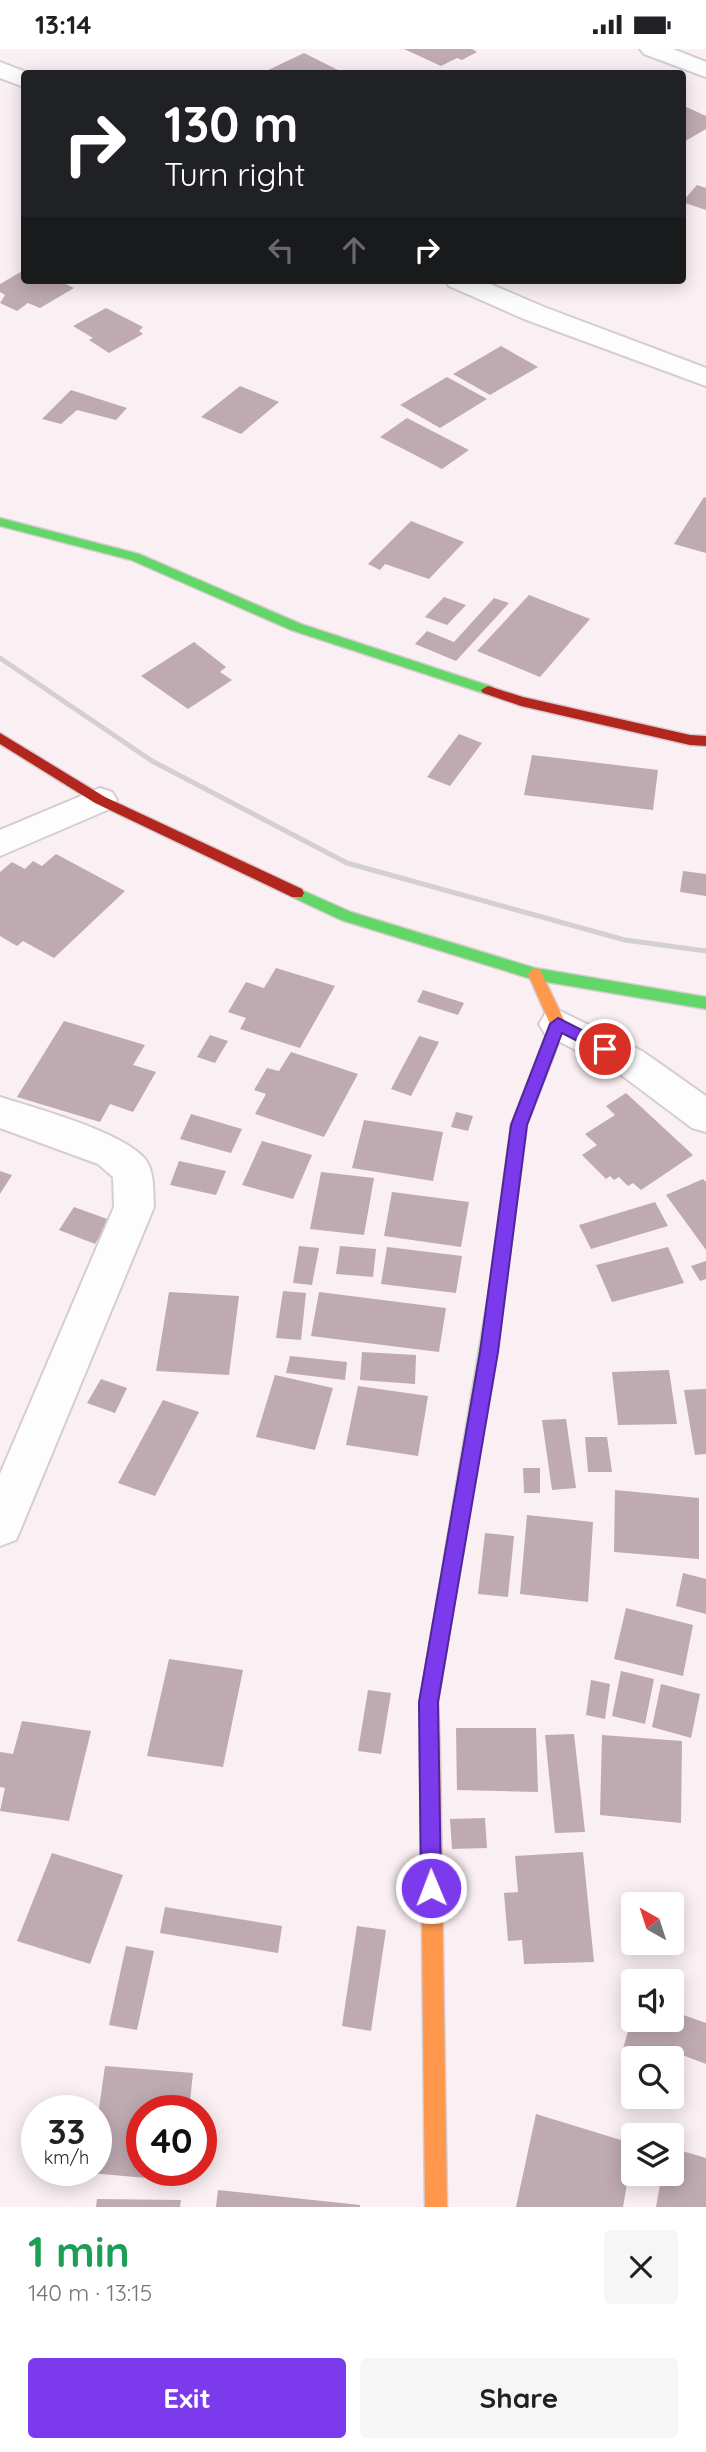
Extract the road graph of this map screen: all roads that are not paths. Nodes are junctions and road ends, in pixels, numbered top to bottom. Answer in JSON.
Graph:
{"nodes":[{"id":1,"x":652,"y":49,"type":"edge"},
{"id":2,"x":0,"y":69,"type":"edge"},
{"id":3,"x":706,"y":70,"type":"edge"},
{"id":4,"x":21,"y":79,"type":"edge"},
{"id":5,"x":467,"y":284,"type":"edge"},
{"id":6,"x":706,"y":378,"type":"edge"},
{"id":7,"x":0,"y":522,"type":"edge"},
{"id":8,"x":0,"y":738,"type":"edge"},
{"id":9,"x":706,"y":741,"type":"edge"},
{"id":10,"x":100,"y":800,"type":"junction"},
{"id":11,"x":0,"y":844,"type":"edge"},
{"id":12,"x":535,"y":974,"type":"junction"},
{"id":13,"x":706,"y":1003,"type":"edge"},
{"id":14,"x":558,"y":1024,"type":"junction"},
{"id":15,"x":0,"y":1112,"type":"edge"},
{"id":16,"x":706,"y":1117,"type":"edge"},
{"id":17,"x":0,"y":1526,"type":"edge"},
{"id":18,"x":436,"y":2207,"type":"edge"}],
"edges":[{"from":1,"to":3,"type":"street"},
{"from":2,"to":4,"type":"street"},
{"from":5,"to":6,"type":"street"},
{"from":7,"to":9,"type":"street"},
{"from":8,"to":10,"type":"street"},
{"from":10,"to":11,"type":"street"},
{"from":10,"to":12,"type":"street"},
{"from":12,"to":13,"type":"street"},
{"from":12,"to":14,"type":"street"},
{"from":14,"to":16,"type":"street"},
{"from":14,"to":18,"type":"street"},
{"from":15,"to":17,"type":"street"}]}
